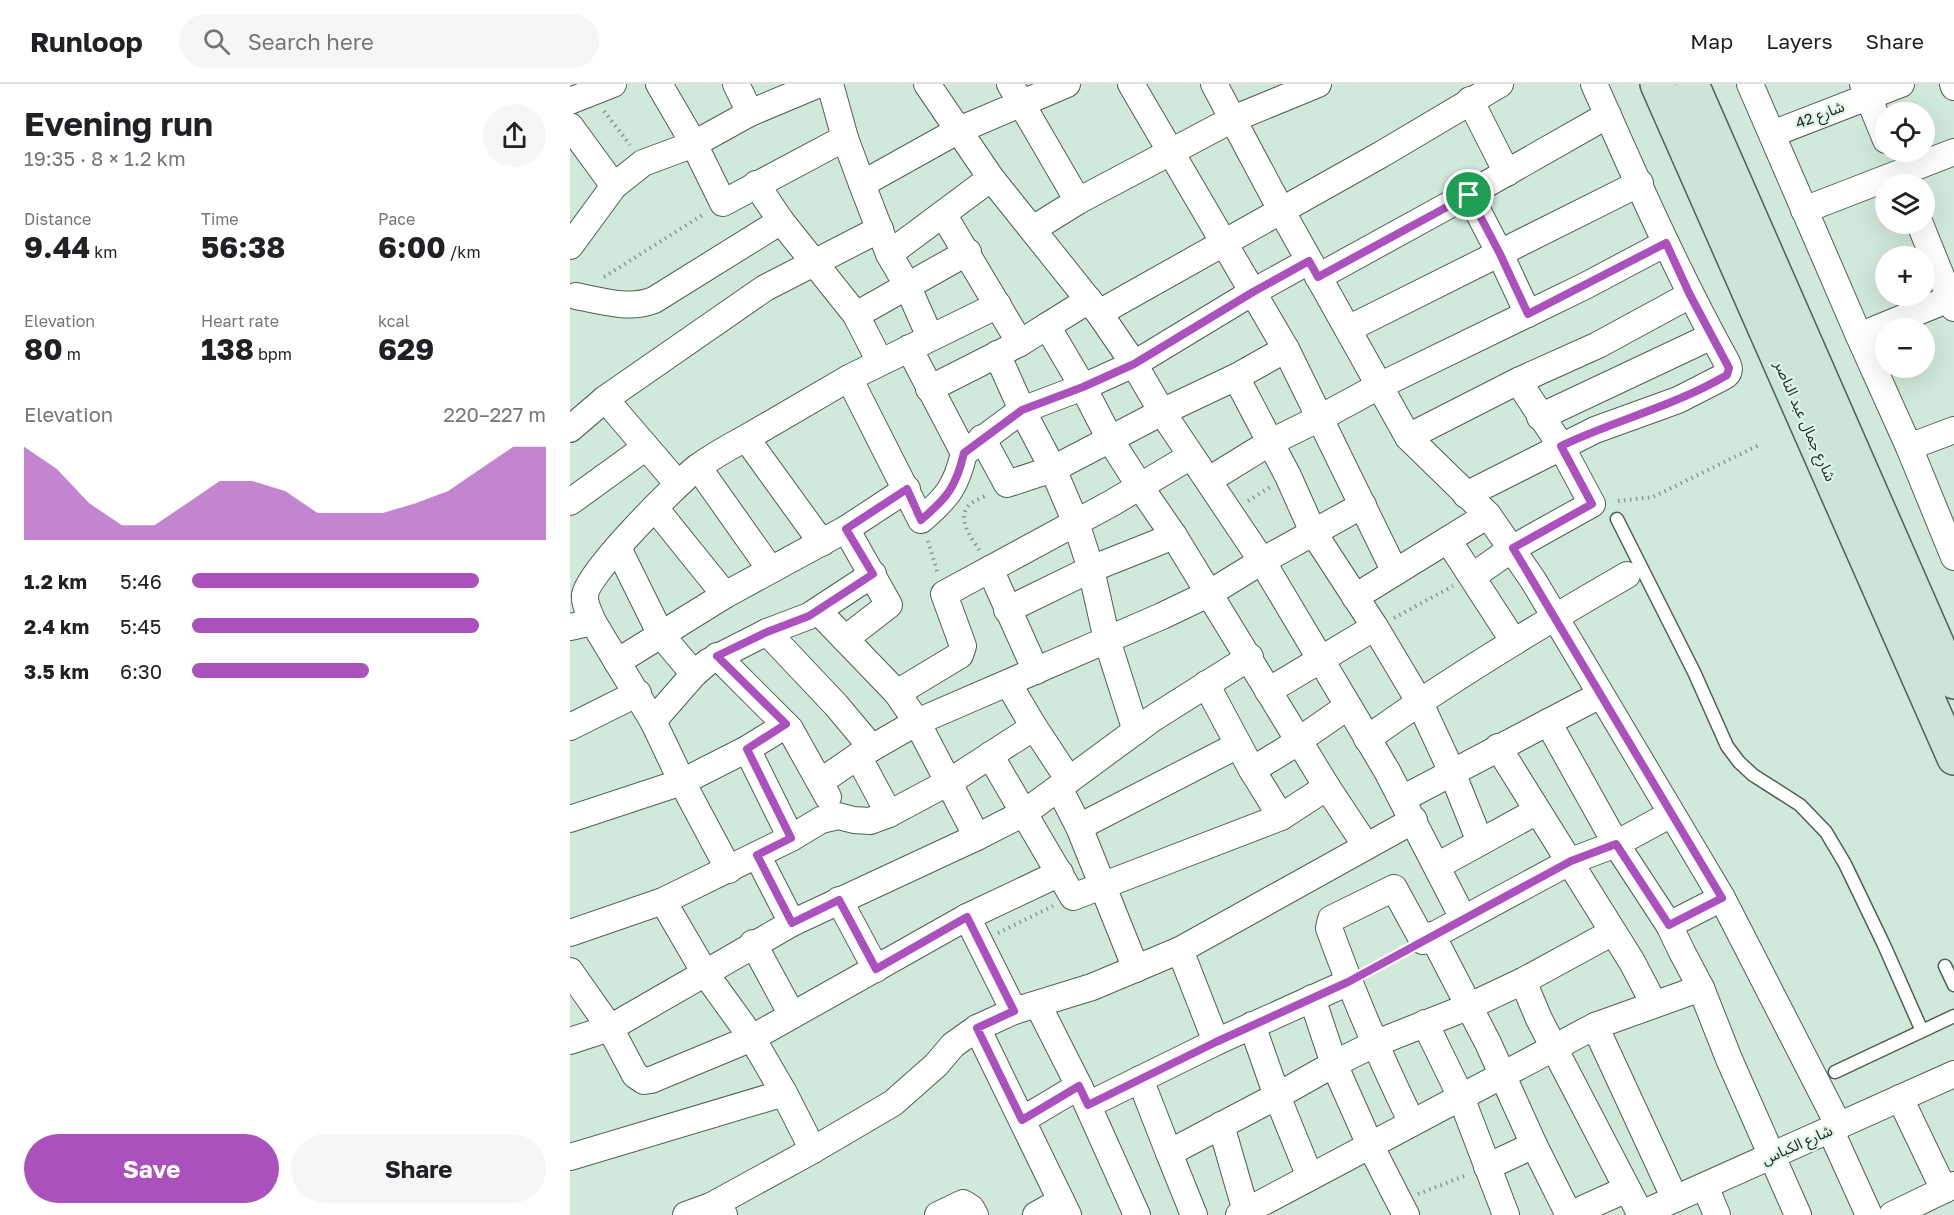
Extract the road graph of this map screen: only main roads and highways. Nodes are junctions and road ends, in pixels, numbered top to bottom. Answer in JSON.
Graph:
{"nodes":[{"id":1,"x":1657,"y":84,"type":"edge"},
{"id":2,"x":1692,"y":84,"type":"edge"},
{"id":3,"x":1954,"y":682,"type":"edge"},
{"id":4,"x":1954,"y":758,"type":"edge"}],
"edges":[{"from":1,"to":4,"type":"main road","name":"شارع جمال عبد الناصر"},
{"from":2,"to":3,"type":"main road","name":"شارع جمال عبد الناصر"}]}
